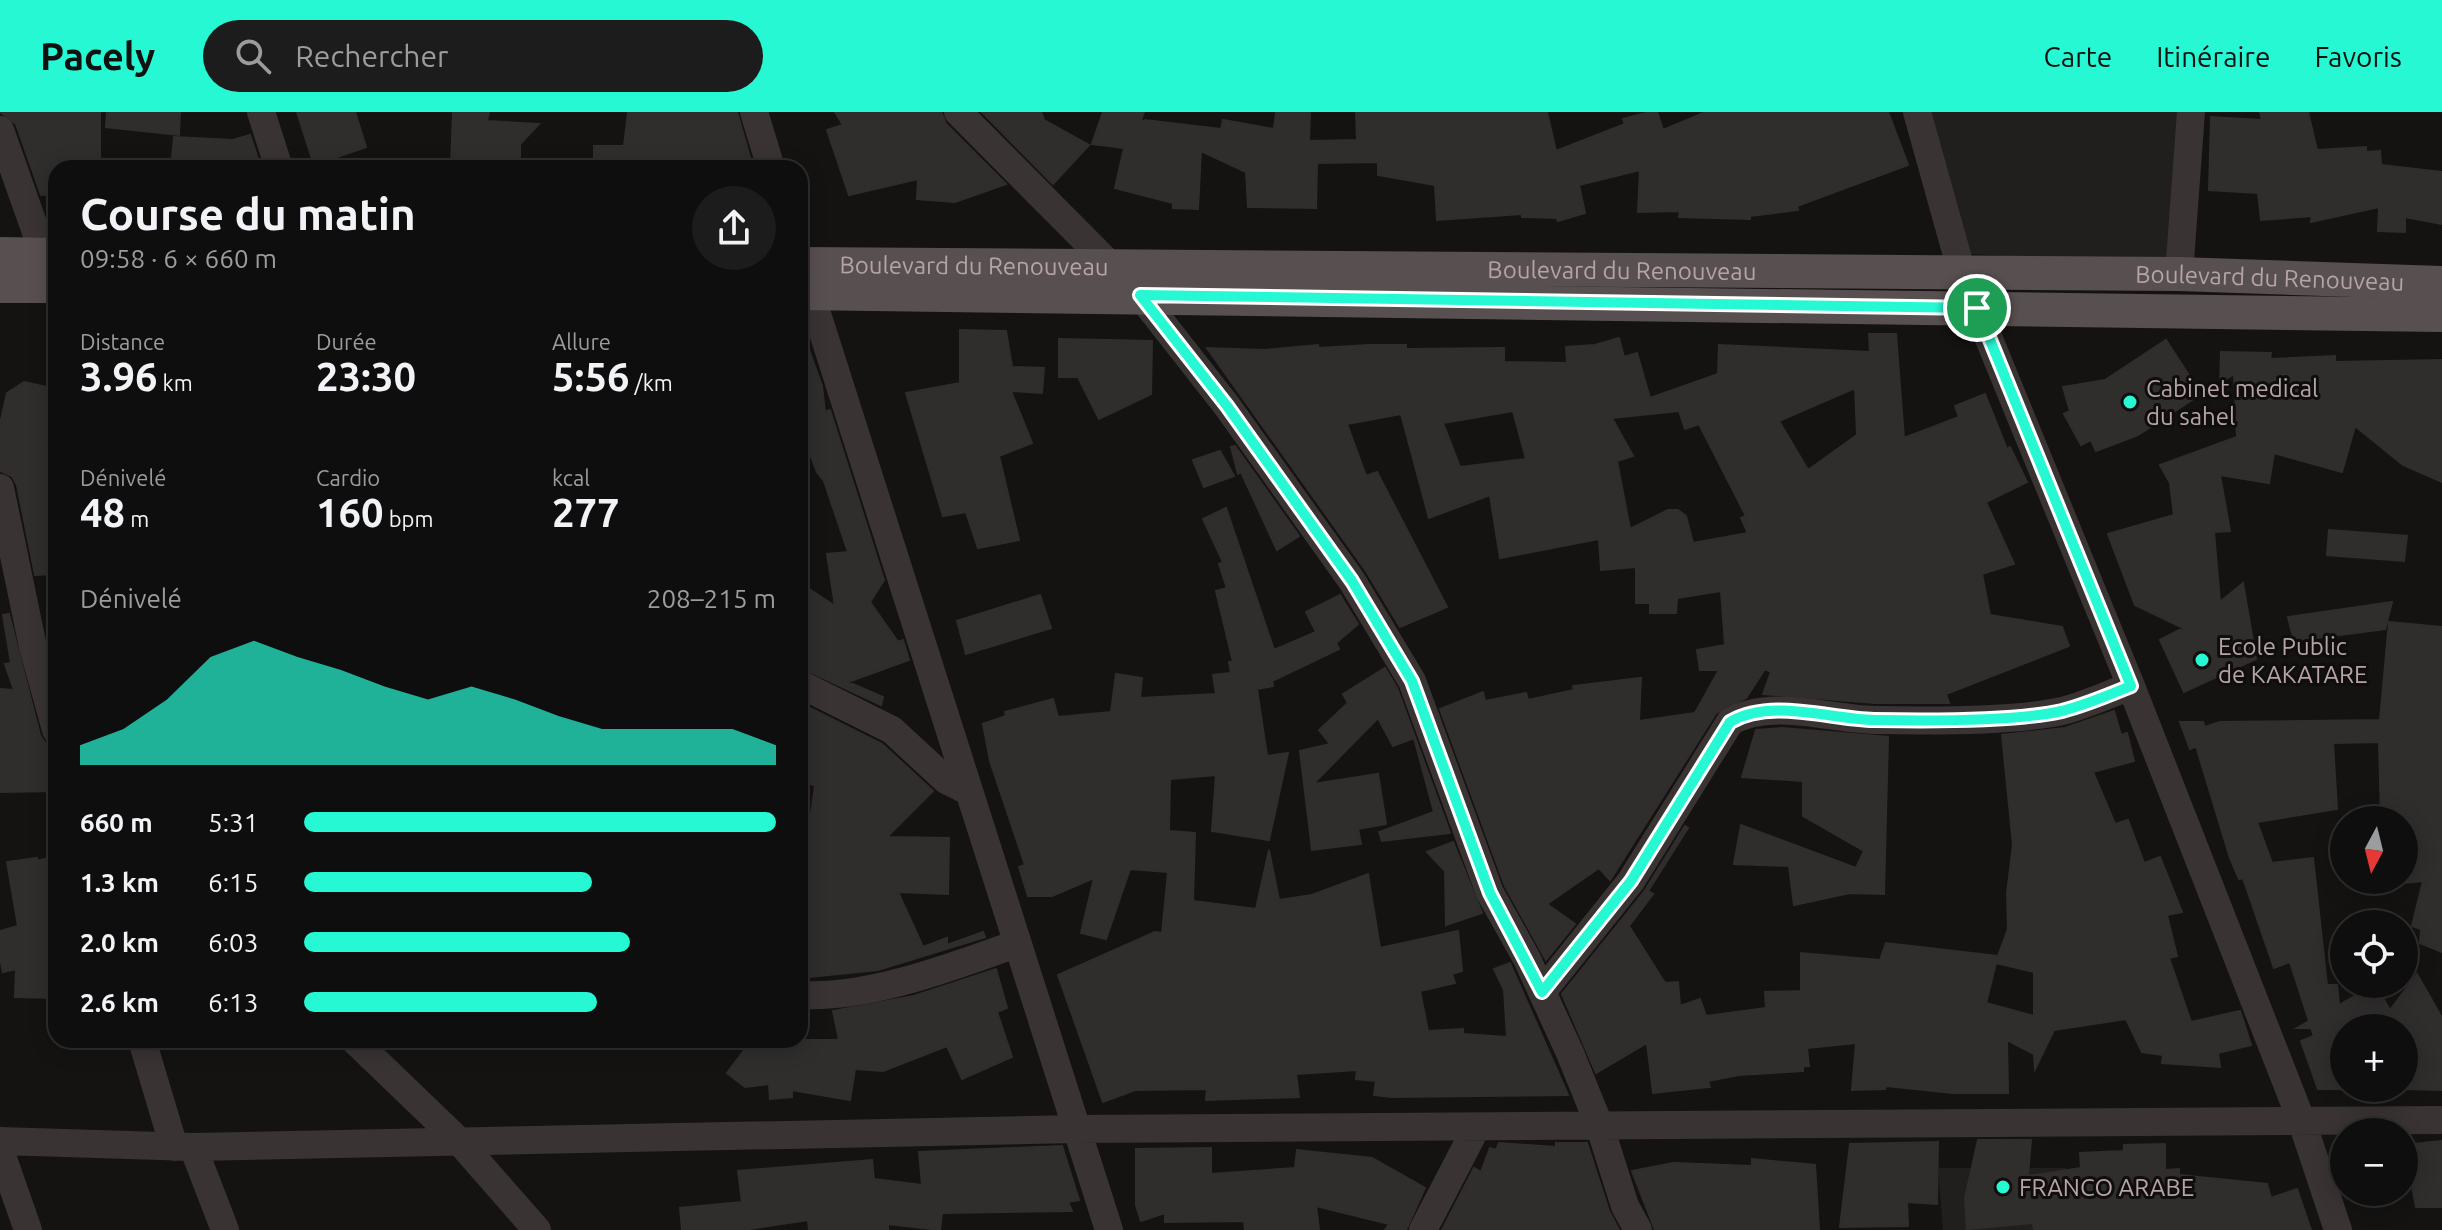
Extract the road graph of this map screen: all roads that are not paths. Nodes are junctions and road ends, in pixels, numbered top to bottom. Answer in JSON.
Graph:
{"nodes":[{"id":1,"x":261,"y":112,"type":"edge"},
{"id":2,"x":754,"y":112,"type":"edge"},
{"id":3,"x":958,"y":112,"type":"edge"},
{"id":4,"x":1917,"y":112,"type":"edge"},
{"id":5,"x":2191,"y":112,"type":"edge"},
{"id":6,"x":0,"y":130,"type":"edge"},
{"id":7,"x":276,"y":160,"type":"edge"},
{"id":8,"x":769,"y":160,"type":"edge"},
{"id":9,"x":48,"y":250,"type":"edge"},
{"id":10,"x":0,"y":254,"type":"edge"},
{"id":11,"x":48,"y":255,"type":"edge"},
{"id":12,"x":1113,"y":268,"type":"junction"},
{"id":13,"x":1962,"y":273,"type":"junction"},
{"id":14,"x":2179,"y":274,"type":"junction"},
{"id":15,"x":808,"y":278,"type":"edge"},
{"id":16,"x":808,"y":278,"type":"edge"},
{"id":17,"x":2442,"y":283,"type":"edge"},
{"id":18,"x":0,"y":286,"type":"edge"},
{"id":19,"x":48,"y":286,"type":"edge"},
{"id":20,"x":808,"y":294,"type":"edge"},
{"id":21,"x":1140,"y":295,"type":"junction"},
{"id":22,"x":1977,"y":308,"type":"junction"},
{"id":23,"x":2442,"y":315,"type":"edge"},
{"id":24,"x":0,"y":488,"type":"edge"},
{"id":25,"x":2131,"y":686,"type":"junction"},
{"id":26,"x":808,"y":688,"type":"edge"},
{"id":27,"x":48,"y":701,"type":"edge"},
{"id":28,"x":968,"y":791,"type":"junction"},
{"id":29,"x":1016,"y":944,"type":"junction"},
{"id":30,"x":1542,"y":992,"type":"junction"},
{"id":31,"x":808,"y":994,"type":"edge"},
{"id":32,"x":145,"y":1048,"type":"edge"},
{"id":33,"x":362,"y":1048,"type":"edge"},
{"id":34,"x":2442,"y":1120,"type":"edge"},
{"id":35,"x":2302,"y":1122,"type":"junction"},
{"id":36,"x":1600,"y":1127,"type":"junction"},
{"id":37,"x":1476,"y":1128,"type":"junction"},
{"id":38,"x":1075,"y":1129,"type":"junction"},
{"id":39,"x":0,"y":1141,"type":"edge"},
{"id":40,"x":459,"y":1141,"type":"junction"},
{"id":41,"x":184,"y":1147,"type":"junction"},
{"id":42,"x":0,"y":1150,"type":"edge"},
{"id":43,"x":28,"y":1230,"type":"edge"},
{"id":44,"x":225,"y":1230,"type":"edge"},
{"id":45,"x":537,"y":1230,"type":"edge"},
{"id":46,"x":1109,"y":1230,"type":"edge"},
{"id":47,"x":1423,"y":1230,"type":"edge"},
{"id":48,"x":1638,"y":1230,"type":"edge"},
{"id":49,"x":2338,"y":1230,"type":"edge"}],
"edges":[{"from":1,"to":7,"type":"street"},
{"from":2,"to":8,"type":"street"},
{"from":3,"to":12,"type":"street"},
{"from":4,"to":13,"type":"street"},
{"from":5,"to":14,"type":"street"},
{"from":6,"to":9,"type":"street"},
{"from":10,"to":11,"type":"main road"},
{"from":12,"to":13,"type":"main road","name":"Boulevard du Renouveau"},
{"from":12,"to":15,"type":"main road","name":"Boulevard du Renouveau"},
{"from":13,"to":14,"type":"main road","name":"Boulevard du Renouveau"},
{"from":13,"to":22,"type":"street"},
{"from":14,"to":17,"type":"main road","name":"Boulevard du Renouveau"},
{"from":16,"to":21,"type":"main road","name":"Boulevard du Renouveau"},
{"from":18,"to":19,"type":"main road"},
{"from":20,"to":28,"type":"street"},
{"from":21,"to":22,"type":"main road","name":"Boulevard du Renouveau"},
{"from":21,"to":30,"type":"street"},
{"from":22,"to":23,"type":"main road","name":"Boulevard du Renouveau"},
{"from":22,"to":25,"type":"street"},
{"from":24,"to":27,"type":"street"},
{"from":25,"to":30,"type":"street"},
{"from":25,"to":35,"type":"street"},
{"from":26,"to":28,"type":"street"},
{"from":28,"to":29,"type":"street"},
{"from":29,"to":31,"type":"street"},
{"from":29,"to":38,"type":"street"},
{"from":30,"to":36,"type":"street"},
{"from":32,"to":41,"type":"street"},
{"from":33,"to":40,"type":"street"},
{"from":34,"to":35,"type":"street"},
{"from":35,"to":36,"type":"street"},
{"from":35,"to":49,"type":"street"},
{"from":36,"to":37,"type":"street"},
{"from":36,"to":48,"type":"street"},
{"from":37,"to":38,"type":"street"},
{"from":37,"to":47,"type":"street"},
{"from":38,"to":40,"type":"street"},
{"from":38,"to":46,"type":"street"},
{"from":39,"to":41,"type":"street"},
{"from":40,"to":41,"type":"street"},
{"from":40,"to":45,"type":"street"},
{"from":41,"to":44,"type":"street"},
{"from":42,"to":43,"type":"street"}]}
